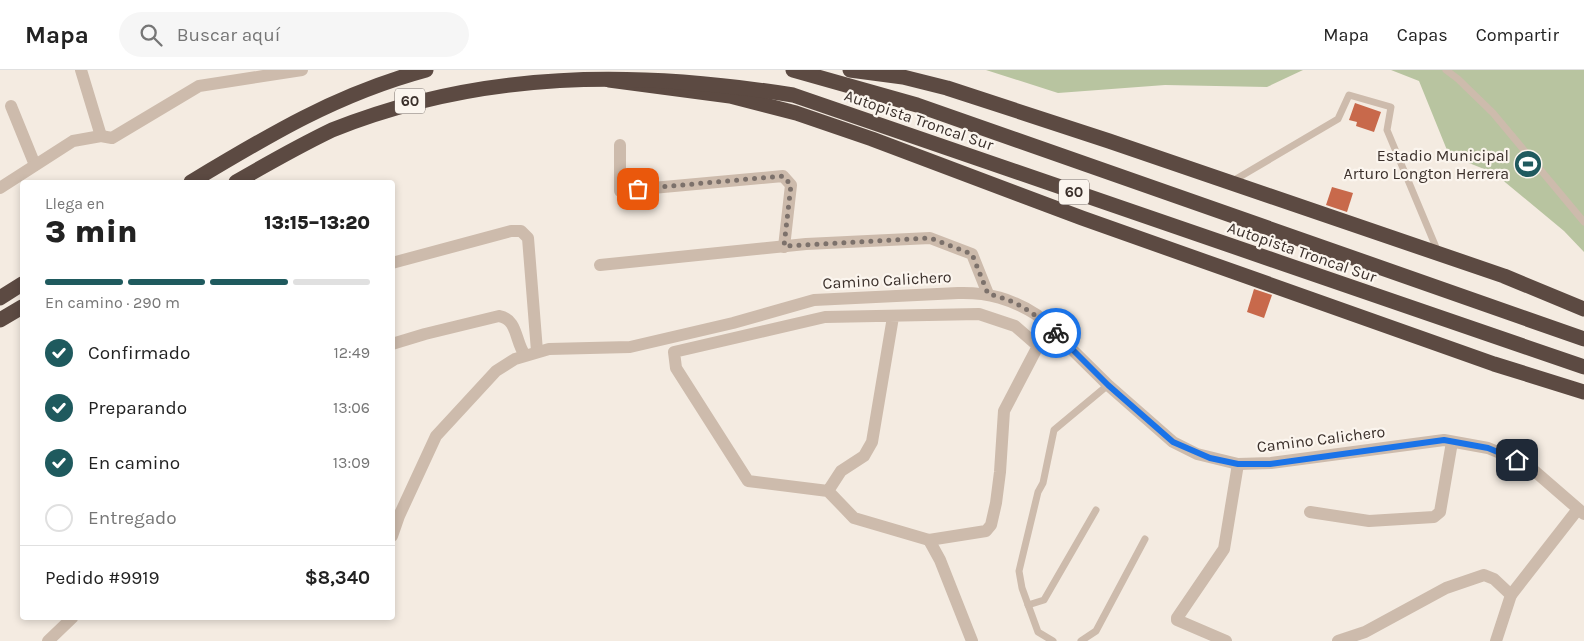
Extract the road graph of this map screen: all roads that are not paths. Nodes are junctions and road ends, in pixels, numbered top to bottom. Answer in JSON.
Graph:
{"nodes":[{"id":1,"x":81,"y":70,"type":"edge"},
{"id":2,"x":302,"y":70,"type":"edge"},
{"id":3,"x":426,"y":70,"type":"edge"},
{"id":4,"x":793,"y":70,"type":"edge"},
{"id":5,"x":850,"y":70,"type":"edge"},
{"id":6,"x":1446,"y":70,"type":"edge"},
{"id":7,"x":554,"y":72,"type":"junction"},
{"id":8,"x":11,"y":106,"type":"dead end"},
{"id":9,"x":101,"y":136,"type":"junction"},
{"id":10,"x":620,"y":145,"type":"dead end"},
{"id":11,"x":35,"y":165,"type":"junction"},
{"id":12,"x":194,"y":180,"type":"edge"},
{"id":13,"x":240,"y":180,"type":"edge"},
{"id":14,"x":1231,"y":182,"type":"junction"},
{"id":15,"x":0,"y":188,"type":"edge"},
{"id":16,"x":1584,"y":222,"type":"edge"},
{"id":17,"x":784,"y":246,"type":"junction"},
{"id":18,"x":1439,"y":254,"type":"junction"},
{"id":19,"x":395,"y":262,"type":"edge"},
{"id":20,"x":600,"y":265,"type":"dead end"},
{"id":21,"x":20,"y":285,"type":"edge"},
{"id":22,"x":988,"y":294,"type":"junction"},
{"id":23,"x":0,"y":298,"type":"edge"},
{"id":24,"x":20,"y":308,"type":"edge"},
{"id":25,"x":1584,"y":309,"type":"edge"},
{"id":26,"x":894,"y":317,"type":"junction"},
{"id":27,"x":0,"y":320,"type":"edge"},
{"id":28,"x":1053,"y":330,"type":"junction"},
{"id":29,"x":1584,"y":339,"type":"edge"},
{"id":30,"x":395,"y":343,"type":"edge"},
{"id":31,"x":1038,"y":346,"type":"junction"},
{"id":32,"x":531,"y":353,"type":"junction"},
{"id":33,"x":1584,"y":367,"type":"edge"},
{"id":34,"x":1108,"y":385,"type":"junction"},
{"id":35,"x":1584,"y":392,"type":"edge"},
{"id":36,"x":1452,"y":442,"type":"junction"},
{"id":37,"x":1238,"y":464,"type":"junction"},
{"id":38,"x":828,"y":491,"type":"junction"},
{"id":39,"x":1096,"y":510,"type":"dead end"},
{"id":40,"x":1581,"y":511,"type":"edge"},
{"id":41,"x":396,"y":512,"type":"edge"},
{"id":42,"x":1310,"y":512,"type":"dead end"},
{"id":43,"x":1145,"y":539,"type":"dead end"},
{"id":44,"x":929,"y":540,"type":"junction"},
{"id":45,"x":1511,"y":594,"type":"junction"},
{"id":46,"x":1028,"y":605,"type":"junction"},
{"id":47,"x":70,"y":620,"type":"edge"},
{"id":48,"x":48,"y":641,"type":"edge"},
{"id":49,"x":972,"y":641,"type":"edge"},
{"id":50,"x":1053,"y":641,"type":"edge"},
{"id":51,"x":1081,"y":641,"type":"edge"},
{"id":52,"x":1226,"y":641,"type":"edge"},
{"id":53,"x":1338,"y":641,"type":"edge"},
{"id":54,"x":1496,"y":641,"type":"edge"}],
"edges":[{"from":1,"to":9,"type":"street"},
{"from":2,"to":9,"type":"street"},
{"from":3,"to":12,"type":"highway","number":"60"},
{"from":4,"to":29,"type":"highway","name":"Autopista Troncal Sur","number":"60"},
{"from":5,"to":14,"type":"highway"},
{"from":6,"to":16,"type":"lane"},
{"from":7,"to":13,"type":"highway","name":"Autopista Troncal Sur","number":"60"},
{"from":7,"to":33,"type":"highway","name":"Autopista Troncal Sur","number":"60"},
{"from":7,"to":35,"type":"highway"},
{"from":8,"to":11,"type":"street"},
{"from":9,"to":11,"type":"street"},
{"from":10,"to":17,"type":"street"},
{"from":11,"to":15,"type":"street"},
{"from":14,"to":18,"type":"highway"},
{"from":14,"to":18,"type":"lane"},
{"from":17,"to":20,"type":"street"},
{"from":17,"to":22,"type":"street"},
{"from":18,"to":25,"type":"highway"},
{"from":19,"to":32,"type":"street"},
{"from":21,"to":23,"type":"highway"},
{"from":22,"to":28,"type":"street","name":"Camino Calichero"},
{"from":22,"to":32,"type":"street","name":"Camino Calichero"},
{"from":24,"to":27,"type":"highway"},
{"from":26,"to":31,"type":"street"},
{"from":26,"to":38,"type":"street"},
{"from":26,"to":38,"type":"street"},
{"from":28,"to":31,"type":"street"},
{"from":28,"to":34,"type":"street","name":"Camino Calichero"},
{"from":30,"to":32,"type":"street"},
{"from":31,"to":44,"type":"street"},
{"from":32,"to":41,"type":"street","name":"Camino Calichero"},
{"from":34,"to":37,"type":"street","name":"Camino Calichero"},
{"from":34,"to":46,"type":"lane"},
{"from":36,"to":37,"type":"street","name":"Camino Calichero"},
{"from":36,"to":40,"type":"street","name":"Camino Calichero"},
{"from":36,"to":42,"type":"street"},
{"from":37,"to":52,"type":"street"},
{"from":38,"to":44,"type":"street"},
{"from":39,"to":46,"type":"lane"},
{"from":40,"to":45,"type":"street"},
{"from":43,"to":51,"type":"lane"},
{"from":44,"to":49,"type":"street"},
{"from":45,"to":53,"type":"street"},
{"from":45,"to":54,"type":"street"},
{"from":46,"to":50,"type":"lane"},
{"from":47,"to":48,"type":"street"}]}
